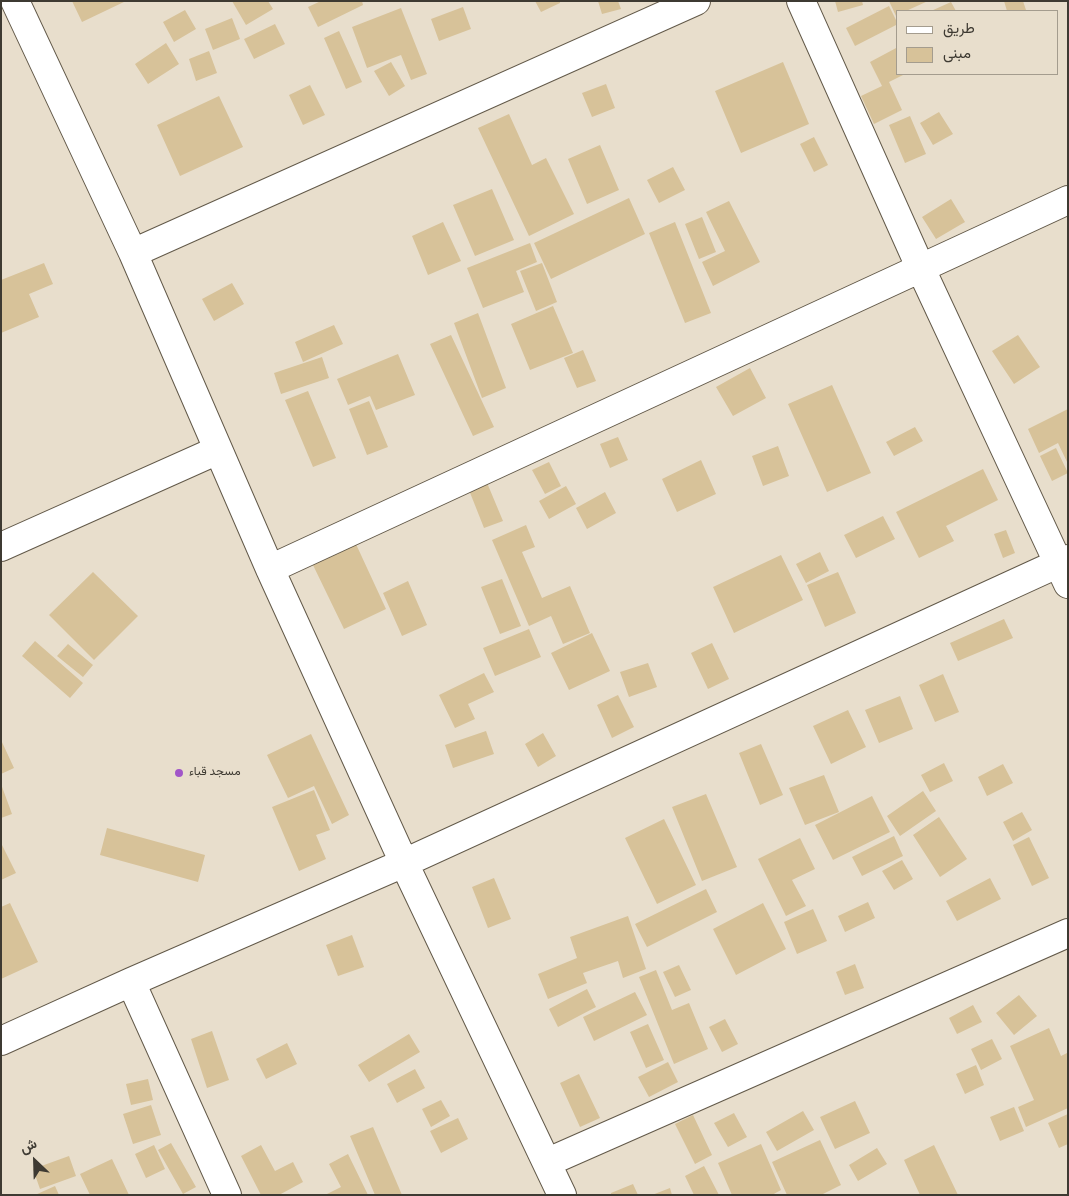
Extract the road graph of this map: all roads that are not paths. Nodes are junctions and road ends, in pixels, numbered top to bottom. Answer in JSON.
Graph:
{"nodes":[{"id":1,"x":15,"y":1,"type":"edge"},
{"id":2,"x":696,"y":1,"type":"edge"},
{"id":3,"x":801,"y":1,"type":"edge"},
{"id":4,"x":1068,"y":200,"type":"edge"},
{"id":5,"x":133,"y":253,"type":"junction"},
{"id":6,"x":921,"y":269,"type":"junction"},
{"id":7,"x":218,"y":450,"type":"junction"},
{"id":8,"x":1,"y":547,"type":"edge"},
{"id":9,"x":270,"y":569,"type":"junction"},
{"id":10,"x":1065,"y":569,"type":"edge"},
{"id":11,"x":404,"y":863,"type":"junction"},
{"id":12,"x":1068,"y":933,"type":"edge"},
{"id":13,"x":131,"y":982,"type":"junction"},
{"id":14,"x":1,"y":1041,"type":"edge"},
{"id":15,"x":548,"y":1162,"type":"junction"},
{"id":16,"x":227,"y":1195,"type":"edge"},
{"id":17,"x":562,"y":1195,"type":"edge"}],
"edges":[{"from":1,"to":5,"type":"street"},
{"from":2,"to":5,"type":"street"},
{"from":3,"to":6,"type":"street"},
{"from":4,"to":6,"type":"street"},
{"from":5,"to":7,"type":"street"},
{"from":6,"to":9,"type":"street"},
{"from":6,"to":10,"type":"street"},
{"from":7,"to":8,"type":"street"},
{"from":7,"to":9,"type":"street"},
{"from":9,"to":11,"type":"street"},
{"from":10,"to":11,"type":"street"},
{"from":11,"to":13,"type":"street"},
{"from":11,"to":15,"type":"street"},
{"from":12,"to":15,"type":"street"},
{"from":13,"to":14,"type":"street"},
{"from":13,"to":16,"type":"street"},
{"from":15,"to":17,"type":"street"}]}
